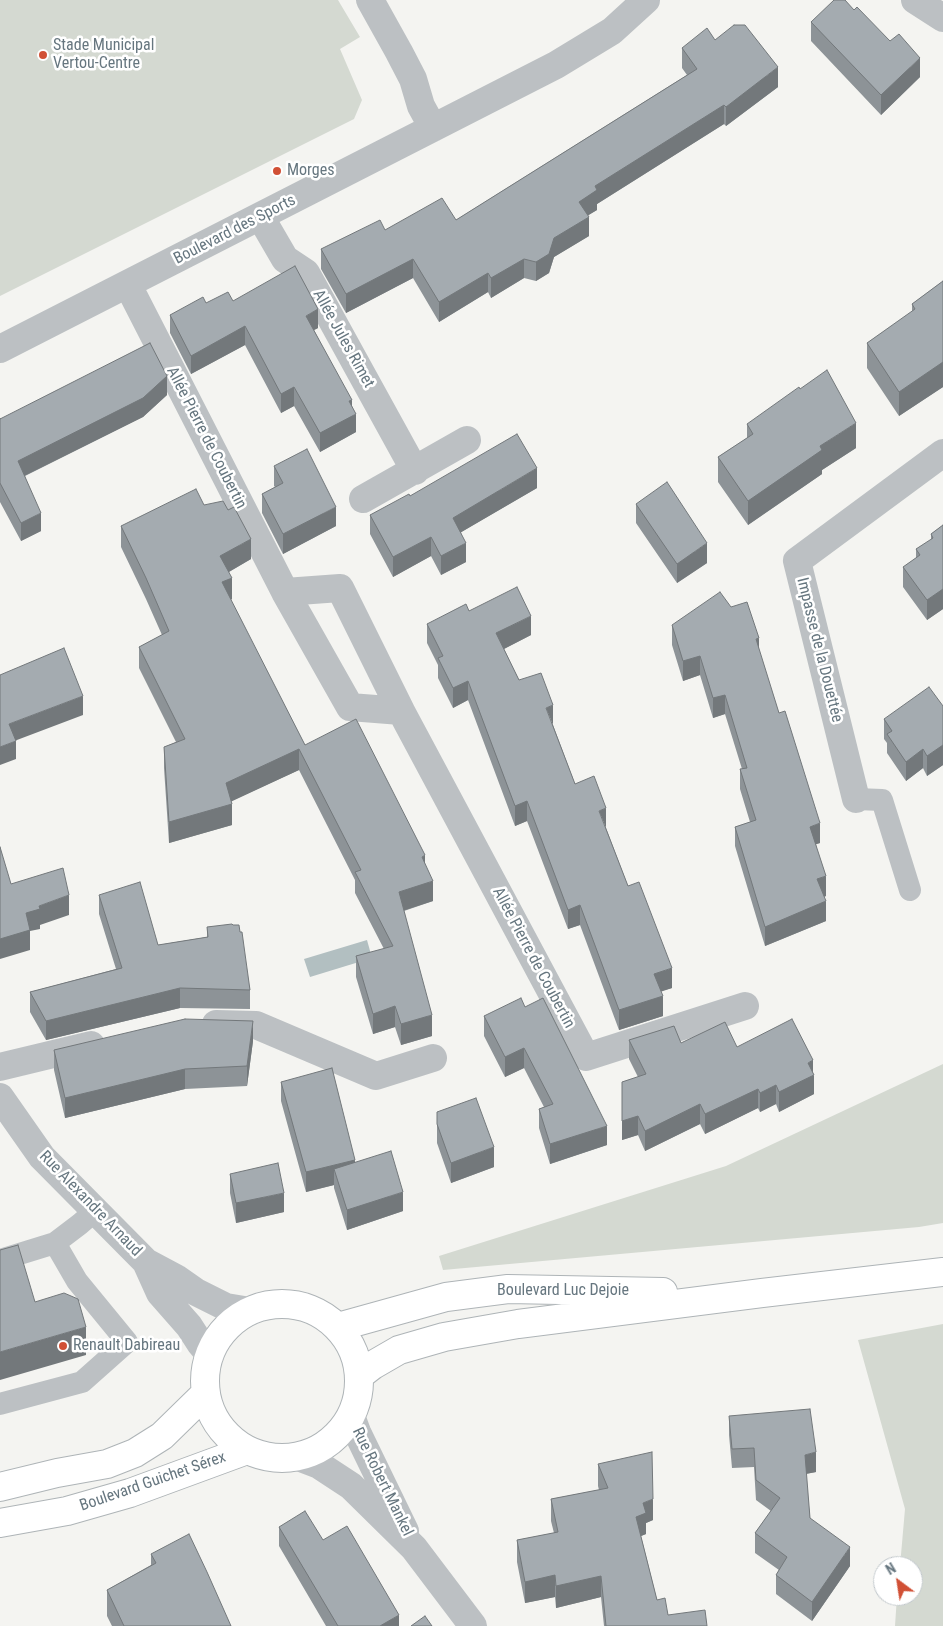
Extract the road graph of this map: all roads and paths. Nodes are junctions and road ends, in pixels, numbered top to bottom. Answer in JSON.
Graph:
{"nodes":[{"id":1,"x":370,"y":0,"type":"edge"},
{"id":2,"x":646,"y":0,"type":"edge"},
{"id":3,"x":915,"y":0,"type":"edge"},
{"id":4,"x":943,"y":18,"type":"edge"},
{"id":5,"x":434,"y":128,"type":"junction"},
{"id":6,"x":260,"y":216,"type":"junction"},
{"id":7,"x":128,"y":285,"type":"junction"},
{"id":8,"x":0,"y":349,"type":"edge"},
{"id":9,"x":468,"y":440,"type":"dead end"},
{"id":10,"x":943,"y":453,"type":"edge"},
{"id":11,"x":416,"y":471,"type":"junction"},
{"id":12,"x":363,"y":499,"type":"dead end"},
{"id":13,"x":285,"y":592,"type":"junction"},
{"id":14,"x":401,"y":711,"type":"junction"},
{"id":15,"x":856,"y":799,"type":"joint"},
{"id":16,"x":910,"y":890,"type":"dead end"},
{"id":17,"x":745,"y":1006,"type":"dead end"},
{"id":18,"x":192,"y":1023,"type":"edge"},
{"id":19,"x":116,"y":1039,"type":"edge"},
{"id":20,"x":433,"y":1058,"type":"dead end"},
{"id":21,"x":0,"y":1067,"type":"edge"},
{"id":22,"x":0,"y":1096,"type":"edge"},
{"id":23,"x":95,"y":1210,"type":"junction"},
{"id":24,"x":55,"y":1243,"type":"junction"},
{"id":25,"x":0,"y":1260,"type":"edge"},
{"id":26,"x":146,"y":1262,"type":"junction"},
{"id":27,"x":943,"y":1272,"type":"edge"},
{"id":28,"x":762,"y":1293,"type":"junction"},
{"id":29,"x":250,"y":1311,"type":"junction"},
{"id":30,"x":338,"y":1327,"type":"junction"},
{"id":31,"x":210,"y":1355,"type":"junction"},
{"id":32,"x":360,"y":1375,"type":"junction"},
{"id":33,"x":206,"y":1393,"type":"junction"},
{"id":34,"x":0,"y":1404,"type":"edge"},
{"id":35,"x":351,"y":1416,"type":"junction"},
{"id":36,"x":247,"y":1450,"type":"junction"},
{"id":37,"x":298,"y":1457,"type":"junction"},
{"id":38,"x":0,"y":1487,"type":"edge"},
{"id":39,"x":0,"y":1523,"type":"edge"},
{"id":40,"x":414,"y":1548,"type":"junction"},
{"id":41,"x":473,"y":1626,"type":"edge"}],
"edges":[{"from":1,"to":5,"type":"street"},
{"from":2,"to":5,"type":"street","name":"Boulevard des Sports"},
{"from":3,"to":4,"type":"street"},
{"from":5,"to":6,"type":"street","name":"Boulevard des Sports"},
{"from":6,"to":7,"type":"street","name":"Boulevard des Sports"},
{"from":6,"to":11,"type":"street","name":"Allée Jules Rimet"},
{"from":7,"to":8,"type":"street","name":"Boulevard des Sports"},
{"from":7,"to":13,"type":"street","name":"Allée Pierre de Coubertin"},
{"from":9,"to":11,"type":"street"},
{"from":10,"to":15,"type":"street","name":"Impasse de la Douettée"},
{"from":11,"to":12,"type":"street"},
{"from":13,"to":14,"type":"street","name":"Allée Pierre de Coubertin"},
{"from":13,"to":14,"type":"street","name":"Allée Pierre de Coubertin"},
{"from":14,"to":17,"type":"street","name":"Allée Pierre de Coubertin"},
{"from":15,"to":16,"type":"lane"},
{"from":18,"to":20,"type":"street"},
{"from":19,"to":21,"type":"street"},
{"from":22,"to":23,"type":"street","name":"Rue Alexandre Arnaud"},
{"from":23,"to":24,"type":"lane"},
{"from":23,"to":26,"type":"street","name":"Rue Alexandre Arnaud"},
{"from":24,"to":25,"type":"lane"},
{"from":24,"to":34,"type":"lane"},
{"from":26,"to":29,"type":"street","name":"Rue Alexandre Arnaud"},
{"from":26,"to":31,"type":"street","name":"Rue Alexandre Arnaud"},
{"from":27,"to":28,"type":"main road","name":"Boulevard Luc Dejoie"},
{"from":28,"to":30,"type":"main road","name":"Boulevard Luc Dejoie"},
{"from":28,"to":32,"type":"main road","name":"Boulevard Luc Dejoie"},
{"from":29,"to":30,"type":"main road"},
{"from":29,"to":31,"type":"main road"},
{"from":30,"to":32,"type":"main road"},
{"from":31,"to":33,"type":"main road"},
{"from":32,"to":35,"type":"main road"},
{"from":33,"to":36,"type":"main road"},
{"from":33,"to":38,"type":"main road","name":"Boulevard Guichet Sérex"},
{"from":35,"to":37,"type":"main road"},
{"from":35,"to":40,"type":"street","name":"Rue Robert Mankel"},
{"from":36,"to":37,"type":"main road"},
{"from":36,"to":39,"type":"main road","name":"Boulevard Guichet Sérex"},
{"from":37,"to":40,"type":"street","name":"Rue Robert Mankel"},
{"from":40,"to":41,"type":"street","name":"Rue Robert Mankel"}]}
